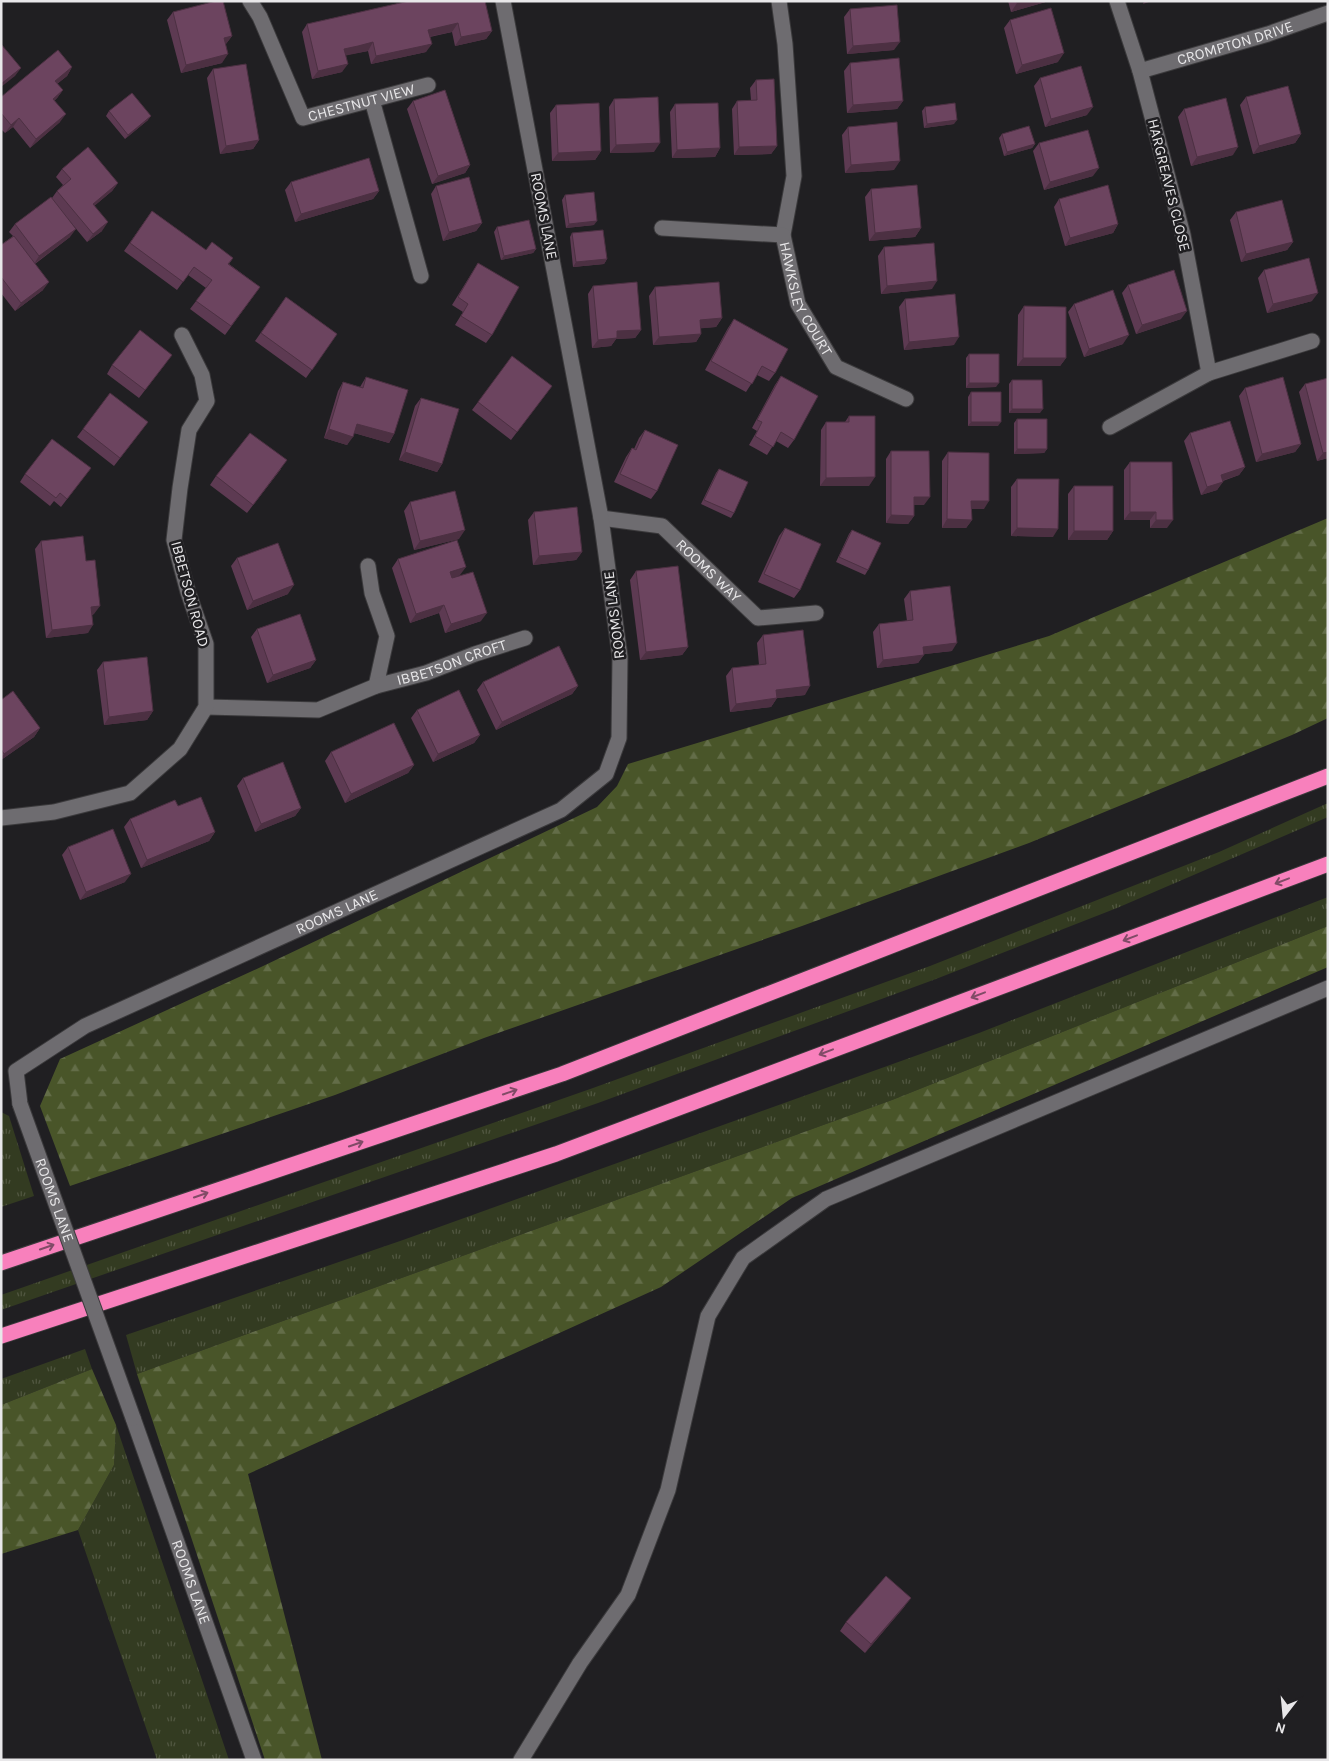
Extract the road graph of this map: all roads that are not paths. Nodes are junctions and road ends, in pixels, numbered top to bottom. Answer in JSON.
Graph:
{"nodes":[{"id":1,"x":250,"y":1,"type":"edge"},
{"id":2,"x":503,"y":1,"type":"edge"},
{"id":3,"x":779,"y":1,"type":"edge"},
{"id":4,"x":1118,"y":1,"type":"edge"},
{"id":5,"x":1328,"y":12,"type":"edge"},
{"id":6,"x":1140,"y":71,"type":"junction"},
{"id":7,"x":428,"y":85,"type":"dead end"},
{"id":8,"x":372,"y":100,"type":"junction"},
{"id":9,"x":662,"y":228,"type":"dead end"},
{"id":10,"x":783,"y":235,"type":"junction"},
{"id":11,"x":421,"y":276,"type":"dead end"},
{"id":12,"x":182,"y":335,"type":"dead end"},
{"id":13,"x":1312,"y":341,"type":"dead end"},
{"id":14,"x":1209,"y":372,"type":"junction"},
{"id":15,"x":906,"y":399,"type":"dead end"},
{"id":16,"x":1110,"y":427,"type":"dead end"},
{"id":17,"x":602,"y":518,"type":"junction"},
{"id":18,"x":368,"y":566,"type":"dead end"},
{"id":19,"x":816,"y":613,"type":"dead end"},
{"id":20,"x":525,"y":638,"type":"dead end"},
{"id":21,"x":376,"y":686,"type":"junction"},
{"id":22,"x":206,"y":707,"type":"junction"},
{"id":23,"x":1328,"y":776,"type":"edge"},
{"id":24,"x":1,"y":818,"type":"edge"},
{"id":25,"x":1328,"y":864,"type":"edge"},
{"id":26,"x":1328,"y":988,"type":"edge"},
{"id":27,"x":1,"y":1263,"type":"edge"},
{"id":28,"x":1,"y":1336,"type":"edge"},
{"id":29,"x":254,"y":1760,"type":"edge"},
{"id":30,"x":521,"y":1760,"type":"edge"}],
"edges":[{"from":1,"to":8,"type":"street","name":"CHESTNUT VIEW"},
{"from":2,"to":17,"type":"street","name":"ROOMS LANE"},
{"from":3,"to":10,"type":"street","name":"HAWKSLEY COURT"},
{"from":4,"to":6,"type":"street","name":"HARGREAVES CLOSE"},
{"from":5,"to":6,"type":"street","name":"CROMPTON DRIVE"},
{"from":6,"to":14,"type":"street","name":"HARGREAVES CLOSE"},
{"from":7,"to":8,"type":"street","name":"CHESTNUT VIEW"},
{"from":8,"to":11,"type":"street"},
{"from":9,"to":10,"type":"street"},
{"from":10,"to":15,"type":"street","name":"HAWKSLEY COURT"},
{"from":12,"to":22,"type":"street","name":"IBBETSON ROAD"},
{"from":13,"to":14,"type":"street"},
{"from":14,"to":16,"type":"street"},
{"from":17,"to":19,"type":"street","name":"ROOMS WAY"},
{"from":17,"to":29,"type":"street","name":"ROOMS LANE","bridge":true},
{"from":18,"to":21,"type":"street","name":"IBBETSON CROFT"},
{"from":20,"to":21,"type":"street","name":"IBBETSON CROFT"},
{"from":21,"to":22,"type":"street","name":"IBBETSON CROFT"},
{"from":22,"to":24,"type":"street"},
{"from":27,"to":23,"type":"highway","one_way":true},
{"from":25,"to":28,"type":"highway","one_way":true},
{"from":26,"to":30,"type":"street"}]}
